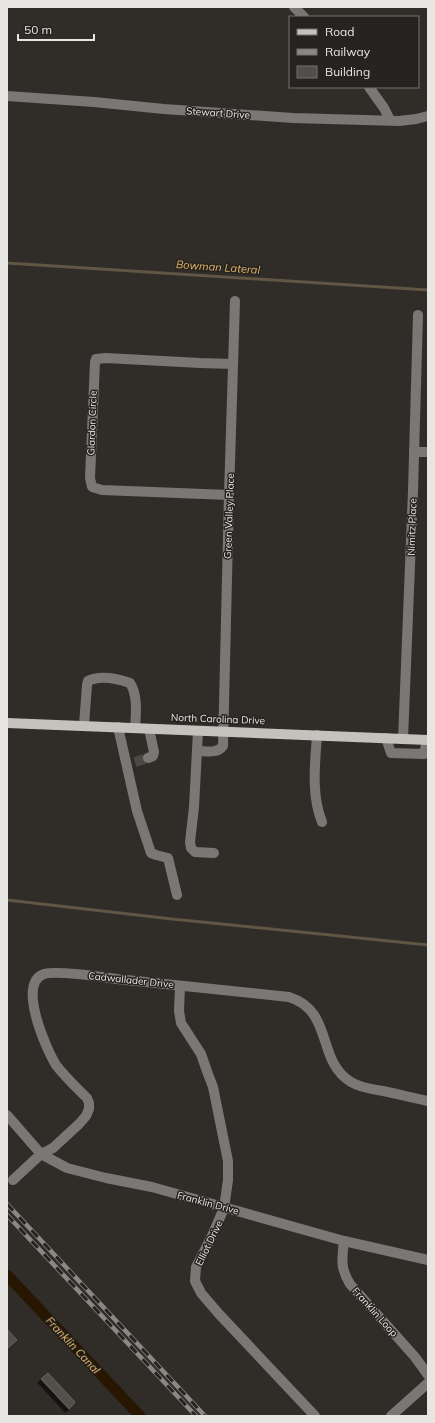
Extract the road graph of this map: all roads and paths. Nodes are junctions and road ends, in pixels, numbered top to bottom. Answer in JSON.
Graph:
{"nodes":[{"id":1,"x":294,"y":7,"type":"edge"},
{"id":2,"x":303,"y":16,"type":"edge"},
{"id":3,"x":370,"y":88,"type":"edge"},
{"id":4,"x":7,"y":96,"type":"edge"},
{"id":5,"x":428,"y":116,"type":"edge"},
{"id":6,"x":390,"y":120,"type":"junction"},
{"id":7,"x":235,"y":301,"type":"dead end"},
{"id":8,"x":418,"y":315,"type":"dead end"},
{"id":9,"x":234,"y":364,"type":"junction"},
{"id":10,"x":414,"y":452,"type":"junction"},
{"id":11,"x":428,"y":452,"type":"edge"},
{"id":12,"x":229,"y":495,"type":"junction"},
{"id":13,"x":7,"y":722,"type":"edge"},
{"id":14,"x":84,"y":725,"type":"junction"},
{"id":15,"x":118,"y":727,"type":"junction"},
{"id":16,"x":135,"y":728,"type":"junction"},
{"id":17,"x":149,"y":729,"type":"junction"},
{"id":18,"x":198,"y":731,"type":"junction"},
{"id":19,"x":224,"y":731,"type":"junction"},
{"id":20,"x":317,"y":735,"type":"junction"},
{"id":21,"x":386,"y":738,"type":"junction"},
{"id":22,"x":403,"y":739,"type":"junction"},
{"id":23,"x":428,"y":740,"type":"edge"},
{"id":24,"x":197,"y":751,"type":"junction"},
{"id":25,"x":148,"y":758,"type":"dead end"},
{"id":26,"x":322,"y":822,"type":"dead end"},
{"id":27,"x":214,"y":853,"type":"dead end"},
{"id":28,"x":177,"y":895,"type":"dead end"},
{"id":29,"x":180,"y":986,"type":"junction"},
{"id":30,"x":428,"y":1101,"type":"edge"},
{"id":31,"x":7,"y":1115,"type":"edge"},
{"id":32,"x":41,"y":1154,"type":"junction"},
{"id":33,"x":13,"y":1180,"type":"dead end"},
{"id":34,"x":224,"y":1208,"type":"junction"},
{"id":35,"x":344,"y":1241,"type":"junction"},
{"id":36,"x":428,"y":1260,"type":"edge"},
{"id":37,"x":428,"y":1375,"type":"edge"},
{"id":38,"x":428,"y":1383,"type":"edge"},
{"id":39,"x":314,"y":1416,"type":"edge"},
{"id":40,"x":391,"y":1416,"type":"edge"}],
"edges":[{"from":1,"to":2,"type":"street"},
{"from":3,"to":6,"type":"street"},
{"from":4,"to":6,"type":"street","name":"Stewart Drive"},
{"from":5,"to":6,"type":"street","name":"Stewart Drive"},
{"from":7,"to":9,"type":"street","name":"Green Valley Place"},
{"from":8,"to":10,"type":"street","name":"Nimitz Place"},
{"from":9,"to":12,"type":"street","name":"Green Valley Place"},
{"from":9,"to":12,"type":"street","name":"Glardon Circle"},
{"from":10,"to":11,"type":"street"},
{"from":10,"to":22,"type":"street","name":"Nimitz Place"},
{"from":12,"to":19,"type":"street","name":"Green Valley Place"},
{"from":13,"to":14,"type":"main road","name":"North Carolina Drive"},
{"from":14,"to":15,"type":"main road","name":"North Carolina Drive"},
{"from":14,"to":16,"type":"street"},
{"from":15,"to":16,"type":"main road","name":"North Carolina Drive"},
{"from":15,"to":28,"type":"street"},
{"from":16,"to":17,"type":"main road","name":"North Carolina Drive"},
{"from":17,"to":18,"type":"main road","name":"North Carolina Drive"},
{"from":17,"to":25,"type":"street"},
{"from":18,"to":19,"type":"main road","name":"North Carolina Drive"},
{"from":18,"to":24,"type":"street"},
{"from":19,"to":20,"type":"main road","name":"North Carolina Drive"},
{"from":19,"to":24,"type":"street","name":"Green Valley Place"},
{"from":20,"to":21,"type":"main road","name":"North Carolina Drive"},
{"from":20,"to":26,"type":"street"},
{"from":21,"to":22,"type":"main road","name":"North Carolina Drive"},
{"from":21,"to":23,"type":"street"},
{"from":22,"to":23,"type":"main road","name":"North Carolina Drive"},
{"from":24,"to":27,"type":"street"},
{"from":29,"to":30,"type":"street","name":"Cadwallader Drive"},
{"from":29,"to":32,"type":"street","name":"Cadwallader Drive"},
{"from":29,"to":34,"type":"street","name":"Elliot Drive"},
{"from":31,"to":32,"type":"street","name":"Franklin Drive"},
{"from":32,"to":33,"type":"street","name":"Cadwallader Drive"},
{"from":32,"to":34,"type":"street","name":"Franklin Drive"},
{"from":34,"to":35,"type":"street","name":"Franklin Drive"},
{"from":34,"to":39,"type":"street","name":"Elliot Drive"},
{"from":35,"to":36,"type":"street","name":"Franklin Drive"},
{"from":35,"to":37,"type":"street","name":"Franklin Loop"},
{"from":38,"to":40,"type":"street"}]}
